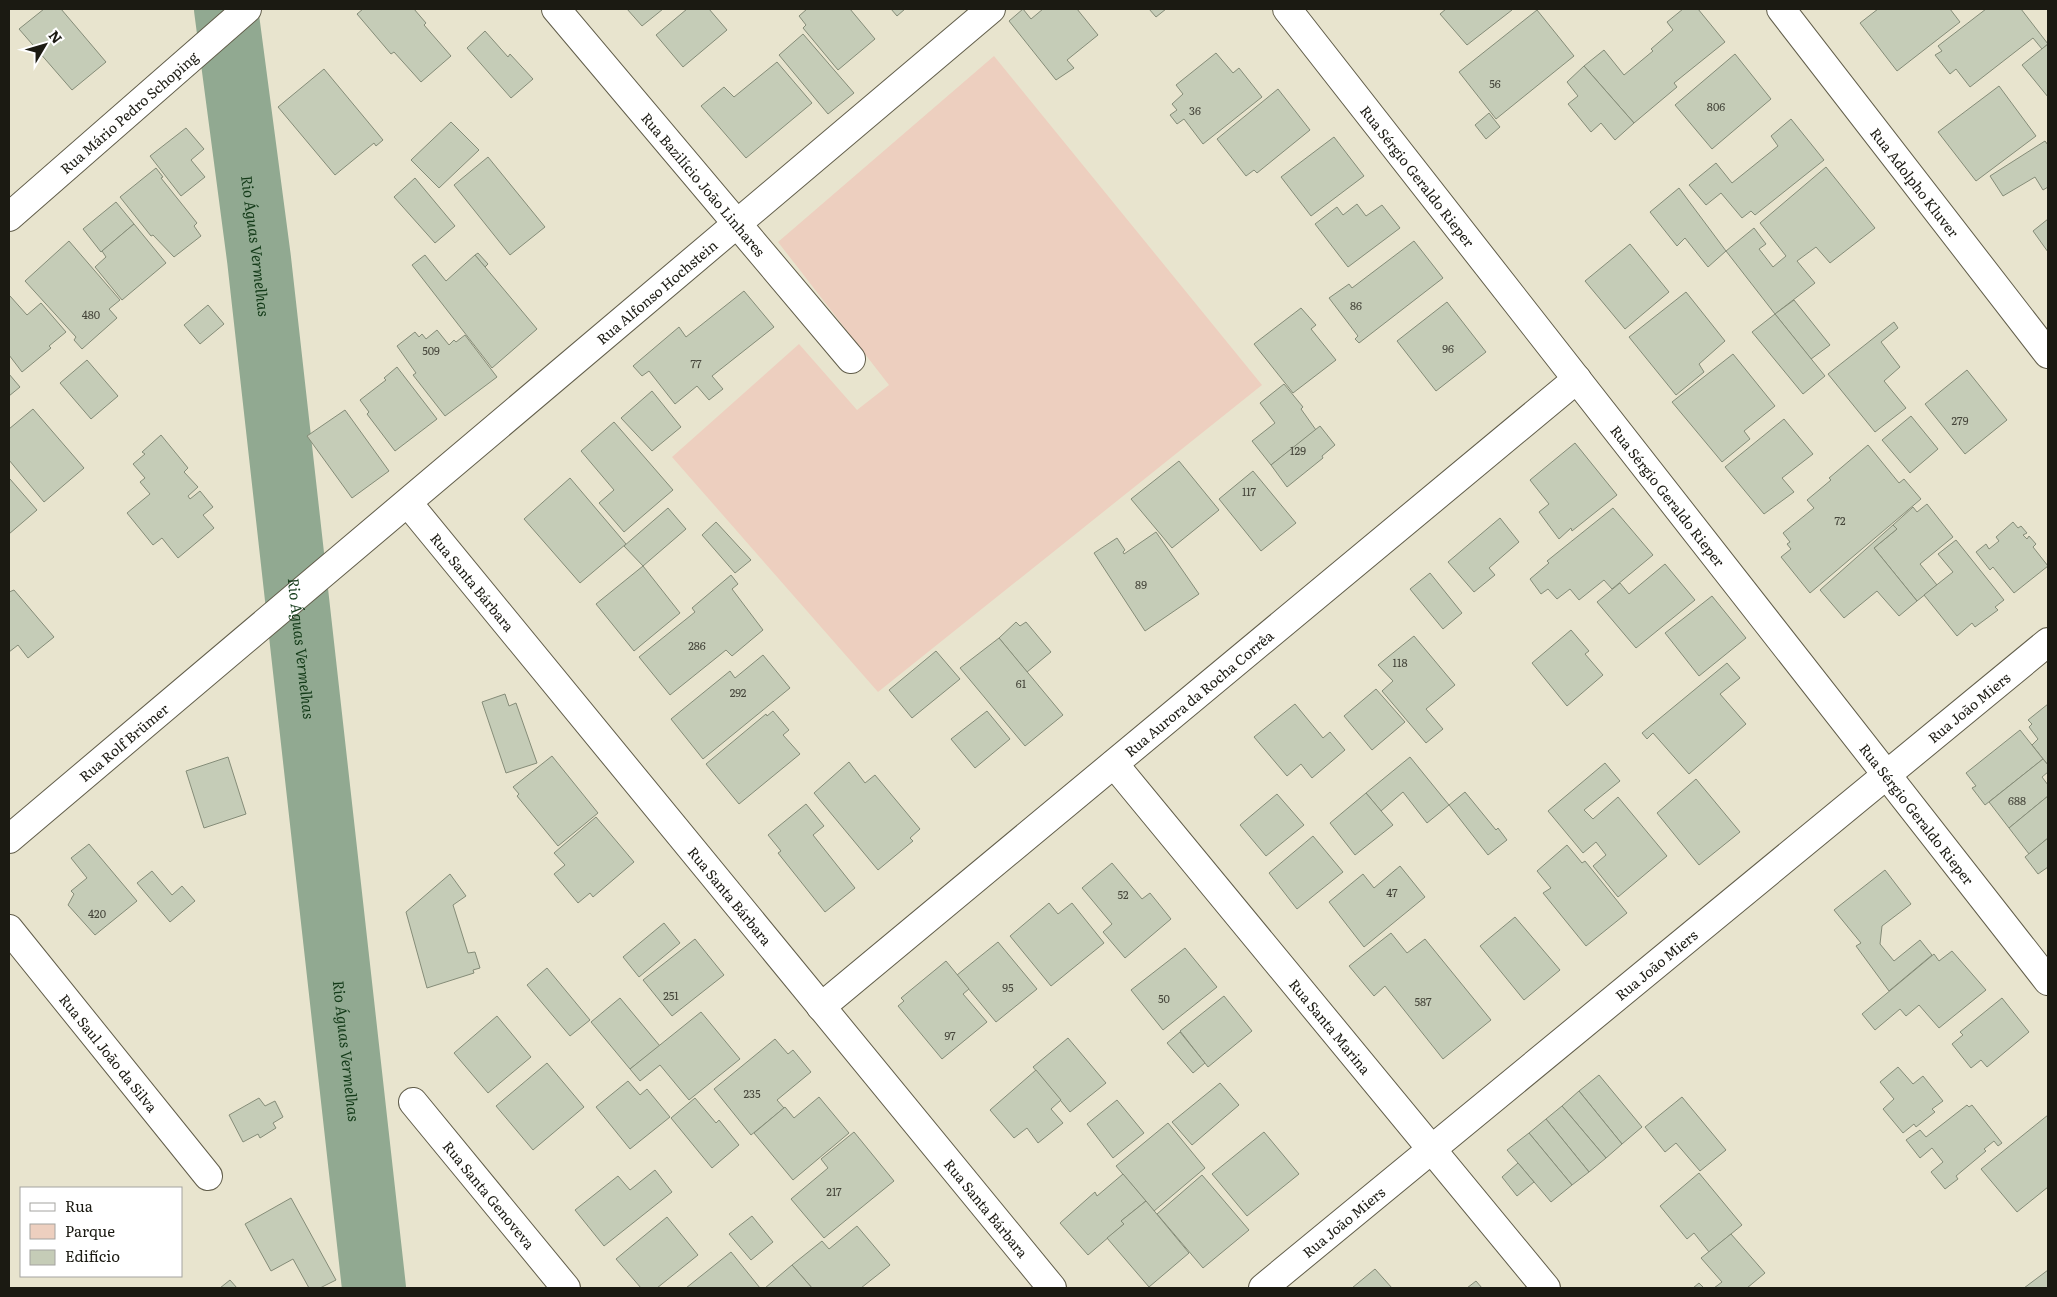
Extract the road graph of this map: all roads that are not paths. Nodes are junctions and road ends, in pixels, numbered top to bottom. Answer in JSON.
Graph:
{"nodes":[{"id":1,"x":247,"y":9,"type":"edge"},
{"id":2,"x":556,"y":9,"type":"edge"},
{"id":3,"x":991,"y":9,"type":"edge"},
{"id":4,"x":1287,"y":9,"type":"edge"},
{"id":5,"x":1781,"y":9,"type":"edge"},
{"id":6,"x":9,"y":217,"type":"edge"},
{"id":7,"x":737,"y":224,"type":"junction"},
{"id":8,"x":2048,"y":354,"type":"edge"},
{"id":9,"x":851,"y":359,"type":"dead end"},
{"id":10,"x":1577,"y":379,"type":"junction"},
{"id":11,"x":408,"y":503,"type":"junction"},
{"id":12,"x":322,"y":575,"type":"joint"},
{"id":13,"x":2048,"y":642,"type":"edge"},
{"id":14,"x":1114,"y":764,"type":"junction"},
{"id":15,"x":1887,"y":774,"type":"junction"},
{"id":16,"x":9,"y":839,"type":"edge"},
{"id":17,"x":9,"y":930,"type":"edge"},
{"id":18,"x":2048,"y":981,"type":"edge"},
{"id":19,"x":821,"y":1007,"type":"junction"},
{"id":20,"x":413,"y":1102,"type":"dead end"},
{"id":21,"x":1432,"y":1149,"type":"junction"},
{"id":22,"x":208,"y":1176,"type":"dead end"},
{"id":23,"x":566,"y":1288,"type":"edge"},
{"id":24,"x":1052,"y":1288,"type":"edge"},
{"id":25,"x":1262,"y":1288,"type":"edge"},
{"id":26,"x":1546,"y":1288,"type":"edge"}],
"edges":[{"from":1,"to":6,"type":"street","name":"Rua Mário Pedro Schoping"},
{"from":2,"to":7,"type":"street","name":"Rua Bazilício João Linhares"},
{"from":3,"to":7,"type":"street","name":"Rua Alfonso Hochstein"},
{"from":4,"to":10,"type":"street","name":"Rua Sérgio Geraldo Rieper"},
{"from":5,"to":8,"type":"street","name":"Rua Adolpho Kluver"},
{"from":7,"to":9,"type":"street","name":"Rua Bazilício João Linhares"},
{"from":7,"to":11,"type":"street","name":"Rua Alfonso Hochstein"},
{"from":10,"to":14,"type":"street","name":"Rua Aurora da Rocha Corrêa"},
{"from":10,"to":15,"type":"street","name":"Rua Sérgio Geraldo Rieper"},
{"from":11,"to":12,"type":"street","name":"Rua Alfonso Hochstein"},
{"from":11,"to":19,"type":"street","name":"Rua Santa Bárbara"},
{"from":12,"to":16,"type":"street","name":"Rua Rolf Brümer"},
{"from":13,"to":15,"type":"street","name":"Rua João Miers"},
{"from":14,"to":19,"type":"street","name":"Rua Aurora da Rocha Corrêa"},
{"from":14,"to":21,"type":"street","name":"Rua Santa Marina"},
{"from":15,"to":18,"type":"street","name":"Rua Sérgio Geraldo Rieper"},
{"from":15,"to":21,"type":"street","name":"Rua João Miers"},
{"from":17,"to":22,"type":"street","name":"Rua Saul João da Silva"},
{"from":19,"to":24,"type":"street","name":"Rua Santa Bárbara"},
{"from":20,"to":23,"type":"street","name":"Rua Santa Genoveva"},
{"from":21,"to":25,"type":"street","name":"Rua João Miers"},
{"from":21,"to":26,"type":"street","name":"Rua Santa Marina"}]}
